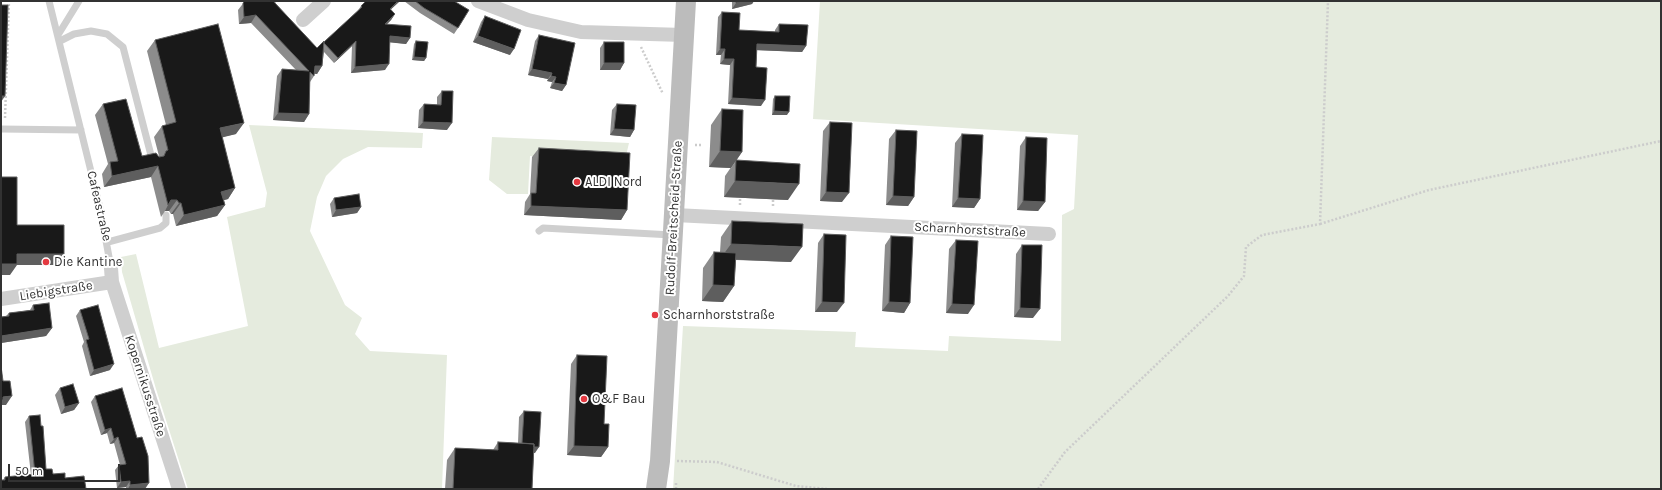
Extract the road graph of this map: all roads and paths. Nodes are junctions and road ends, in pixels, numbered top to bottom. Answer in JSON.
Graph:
{"nodes":[{"id":1,"x":9,"y":1,"type":"edge"},
{"id":2,"x":49,"y":1,"type":"edge"},
{"id":3,"x":79,"y":1,"type":"edge"},
{"id":4,"x":324,"y":1,"type":"edge"},
{"id":5,"x":478,"y":1,"type":"edge"},
{"id":6,"x":686,"y":1,"type":"edge"},
{"id":7,"x":1328,"y":1,"type":"edge"},
{"id":8,"x":302,"y":20,"type":"dead end"},
{"id":9,"x":636,"y":34,"type":"junction"},
{"id":10,"x":684,"y":35,"type":"junction"},
{"id":11,"x":59,"y":38,"type":"junction"},
{"id":12,"x":680,"y":108,"type":"junction"},
{"id":13,"x":3,"y":129,"type":"edge"},
{"id":14,"x":81,"y":130,"type":"junction"},
{"id":15,"x":1661,"y":141,"type":"edge"},
{"id":16,"x":153,"y":163,"type":"edge"},
{"id":17,"x":166,"y":215,"type":"edge"},
{"id":18,"x":675,"y":216,"type":"junction"},
{"id":19,"x":1320,"y":224,"type":"junction"},
{"id":20,"x":539,"y":231,"type":"dead end"},
{"id":21,"x":1049,"y":234,"type":"dead end"},
{"id":22,"x":674,"y":235,"type":"junction"},
{"id":23,"x":108,"y":242,"type":"junction"},
{"id":24,"x":111,"y":268,"type":"joint"},
{"id":25,"x":112,"y":282,"type":"junction"},
{"id":26,"x":1,"y":299,"type":"edge"},
{"id":27,"x":660,"y":461,"type":"junction"},
{"id":28,"x":657,"y":487,"type":"edge"},
{"id":29,"x":179,"y":489,"type":"edge"},
{"id":30,"x":827,"y":489,"type":"edge"},
{"id":31,"x":1038,"y":489,"type":"edge"}],
"edges":[{"from":1,"to":13,"type":"path"},
{"from":2,"to":11,"type":"lane","name":"Cafeastraße"},
{"from":3,"to":11,"type":"lane"},
{"from":4,"to":8,"type":"street"},
{"from":5,"to":9,"type":"street"},
{"from":6,"to":10,"type":"street","name":"Rudolf-Breitscheid-Straße"},
{"from":7,"to":19,"type":"path"},
{"from":9,"to":10,"type":"street"},
{"from":9,"to":12,"type":"path"},
{"from":10,"to":12,"type":"street","name":"Rudolf-Breitscheid-Straße"},
{"from":11,"to":14,"type":"lane","name":"Cafeastraße"},
{"from":11,"to":16,"type":"lane"},
{"from":12,"to":18,"type":"street","name":"Rudolf-Breitscheid-Straße"},
{"from":13,"to":14,"type":"lane"},
{"from":14,"to":23,"type":"lane","name":"Cafeastraße"},
{"from":15,"to":19,"type":"path"},
{"from":17,"to":23,"type":"lane"},
{"from":18,"to":21,"type":"street","name":"Scharnhorststraße"},
{"from":18,"to":22,"type":"street","name":"Rudolf-Breitscheid-Straße"},
{"from":19,"to":31,"type":"path"},
{"from":20,"to":22,"type":"lane"},
{"from":22,"to":27,"type":"street","name":"Rudolf-Breitscheid-Straße"},
{"from":23,"to":24,"type":"lane","name":"Cafeastraße"},
{"from":24,"to":25,"type":"street","name":"Cafeastraße"},
{"from":25,"to":26,"type":"street","name":"Liebigstraße"},
{"from":25,"to":29,"type":"street","name":"Kopernikusstraße"},
{"from":27,"to":28,"type":"street","name":"Rudolf-Breitscheid-Straße"},
{"from":27,"to":30,"type":"path"}]}
